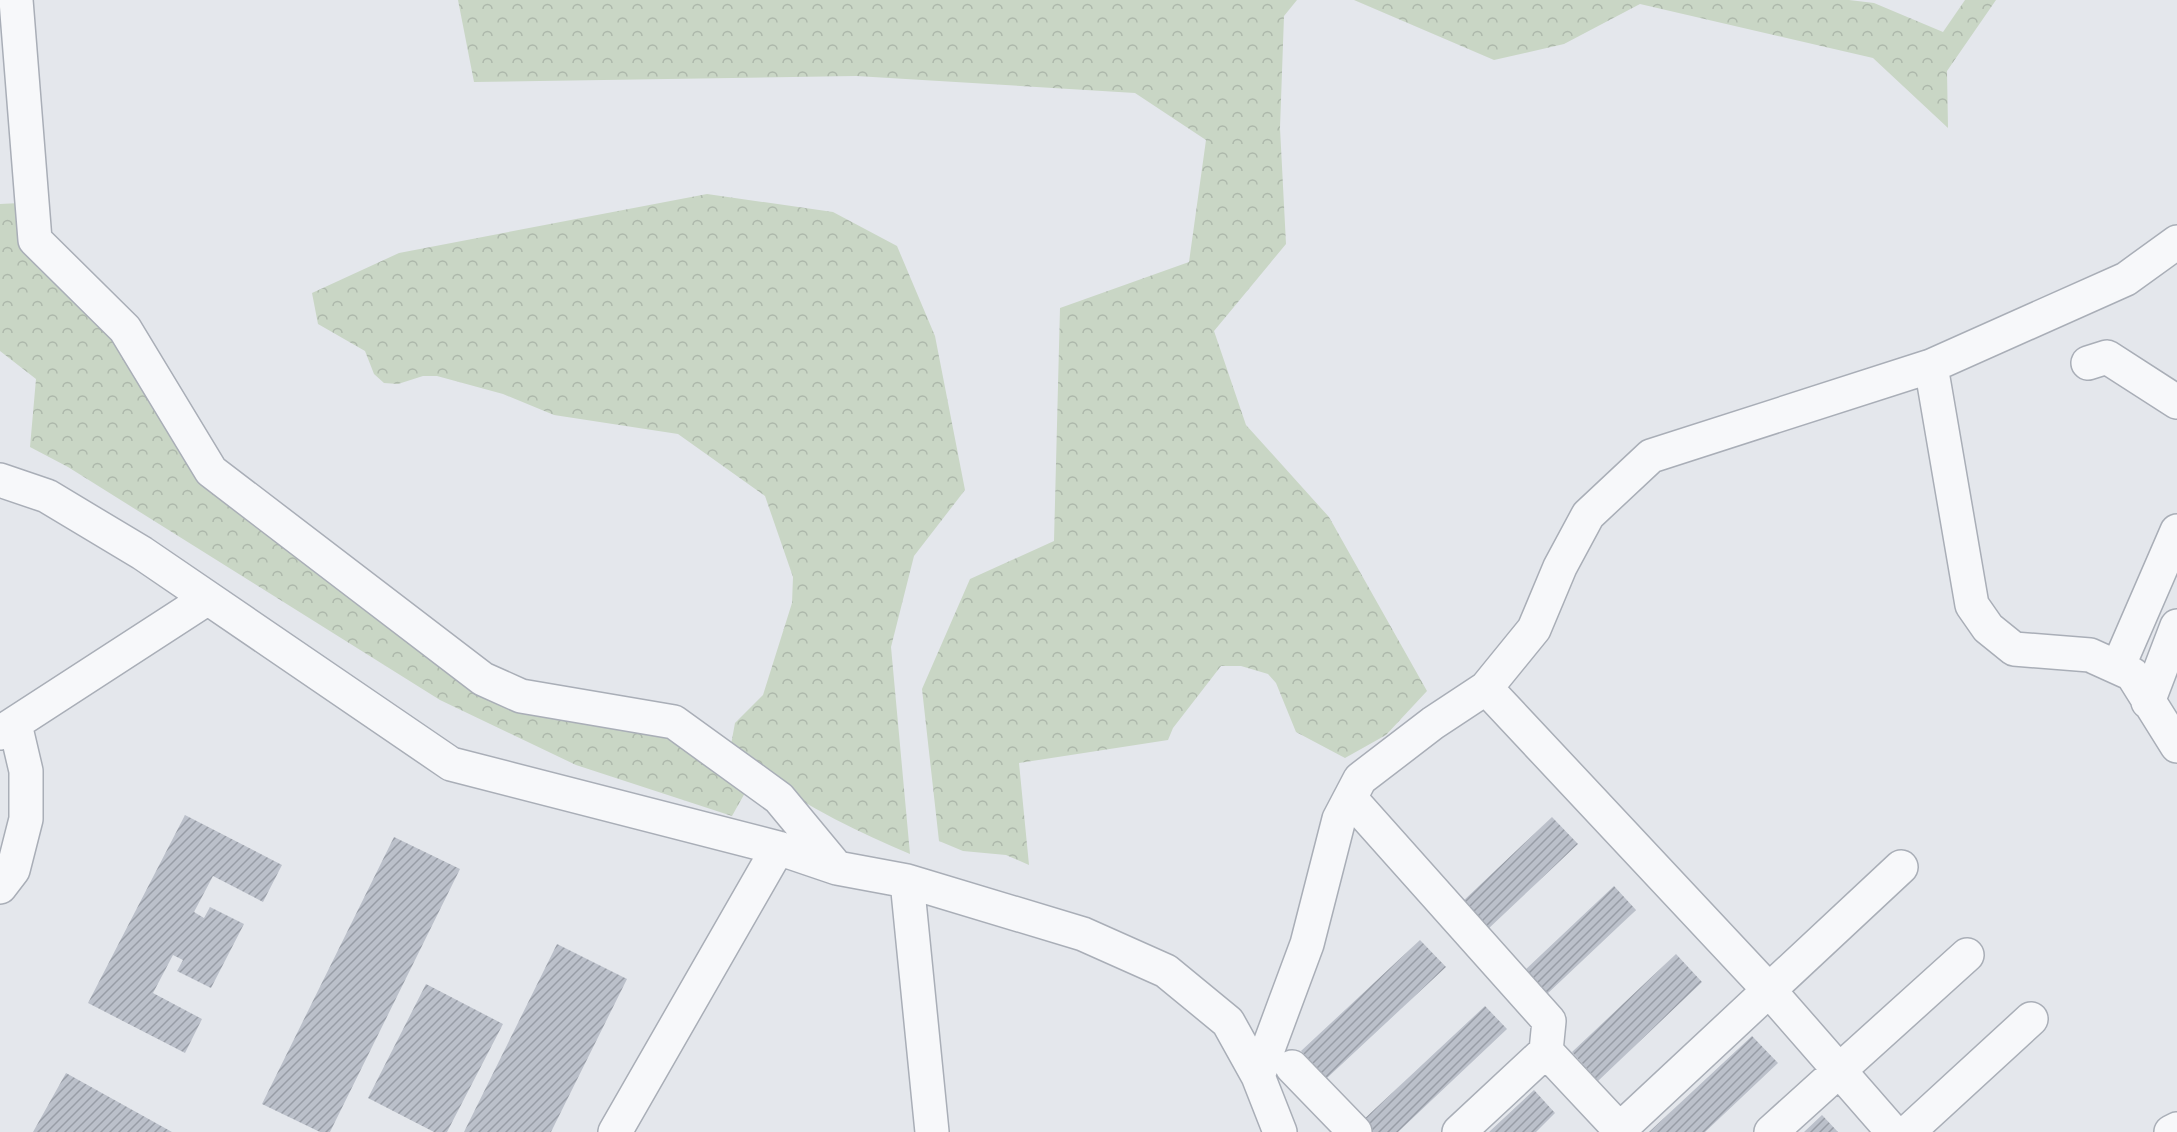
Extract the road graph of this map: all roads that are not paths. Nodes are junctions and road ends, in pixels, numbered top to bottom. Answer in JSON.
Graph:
{"nodes":[{"id":1,"x":16,"y":0,"type":"edge"},
{"id":2,"x":2177,"y":242,"type":"edge"},
{"id":3,"x":2088,"y":363,"type":"dead end"},
{"id":4,"x":1931,"y":366,"type":"junction"},
{"id":5,"x":2177,"y":402,"type":"edge"},
{"id":6,"x":0,"y":480,"type":"edge"},
{"id":7,"x":2177,"y":531,"type":"edge"},
{"id":8,"x":208,"y":598,"type":"junction"},
{"id":9,"x":2177,"y":626,"type":"edge"},
{"id":10,"x":2118,"y":667,"type":"junction"},
{"id":11,"x":1486,"y":687,"type":"junction"},
{"id":12,"x":2148,"y":702,"type":"junction"},
{"id":13,"x":7,"y":728,"type":"edge"},
{"id":14,"x":2177,"y":746,"type":"edge"},
{"id":15,"x":1350,"y":798,"type":"junction"},
{"id":16,"x":778,"y":848,"type":"junction"},
{"id":17,"x":1901,"y":867,"type":"dead end"},
{"id":18,"x":837,"y":868,"type":"junction"},
{"id":19,"x":907,"y":881,"type":"junction"},
{"id":20,"x":0,"y":887,"type":"edge"},
{"id":21,"x":1968,"y":955,"type":"dead end"},
{"id":22,"x":1768,"y":989,"type":"junction"},
{"id":23,"x":2031,"y":1020,"type":"dead end"},
{"id":24,"x":1546,"y":1051,"type":"junction"},
{"id":25,"x":1292,"y":1067,"type":"dead end"},
{"id":26,"x":1838,"y":1070,"type":"junction"},
{"id":27,"x":1258,"y":1076,"type":"junction"},
{"id":28,"x":2177,"y":1129,"type":"edge"},
{"id":29,"x":1620,"y":1131,"type":"edge"},
{"id":30,"x":615,"y":1132,"type":"edge"},
{"id":31,"x":932,"y":1132,"type":"edge"},
{"id":32,"x":1280,"y":1132,"type":"edge"},
{"id":33,"x":1355,"y":1132,"type":"edge"},
{"id":34,"x":1459,"y":1132,"type":"edge"},
{"id":35,"x":1771,"y":1132,"type":"edge"},
{"id":36,"x":1893,"y":1132,"type":"edge"},
{"id":37,"x":1908,"y":1132,"type":"edge"},
{"id":38,"x":2171,"y":1132,"type":"edge"}],
"edges":[{"from":1,"to":18,"type":"street"},
{"from":2,"to":4,"type":"street"},
{"from":3,"to":5,"type":"street"},
{"from":4,"to":10,"type":"street"},
{"from":4,"to":11,"type":"street"},
{"from":6,"to":8,"type":"street"},
{"from":7,"to":10,"type":"street"},
{"from":8,"to":13,"type":"street"},
{"from":8,"to":16,"type":"street"},
{"from":9,"to":12,"type":"street"},
{"from":10,"to":12,"type":"street"},
{"from":11,"to":15,"type":"street"},
{"from":11,"to":22,"type":"street"},
{"from":12,"to":14,"type":"street"},
{"from":13,"to":20,"type":"street"},
{"from":15,"to":24,"type":"street"},
{"from":15,"to":27,"type":"street"},
{"from":16,"to":18,"type":"street"},
{"from":16,"to":30,"type":"street"},
{"from":17,"to":22,"type":"street"},
{"from":18,"to":19,"type":"street"},
{"from":19,"to":27,"type":"street"},
{"from":19,"to":31,"type":"street"},
{"from":21,"to":26,"type":"street"},
{"from":22,"to":26,"type":"street"},
{"from":22,"to":29,"type":"street"},
{"from":23,"to":37,"type":"street"},
{"from":24,"to":29,"type":"street"},
{"from":24,"to":34,"type":"street"},
{"from":25,"to":33,"type":"street"},
{"from":26,"to":35,"type":"street"},
{"from":26,"to":36,"type":"street"},
{"from":27,"to":32,"type":"street"},
{"from":28,"to":38,"type":"street"}]}
